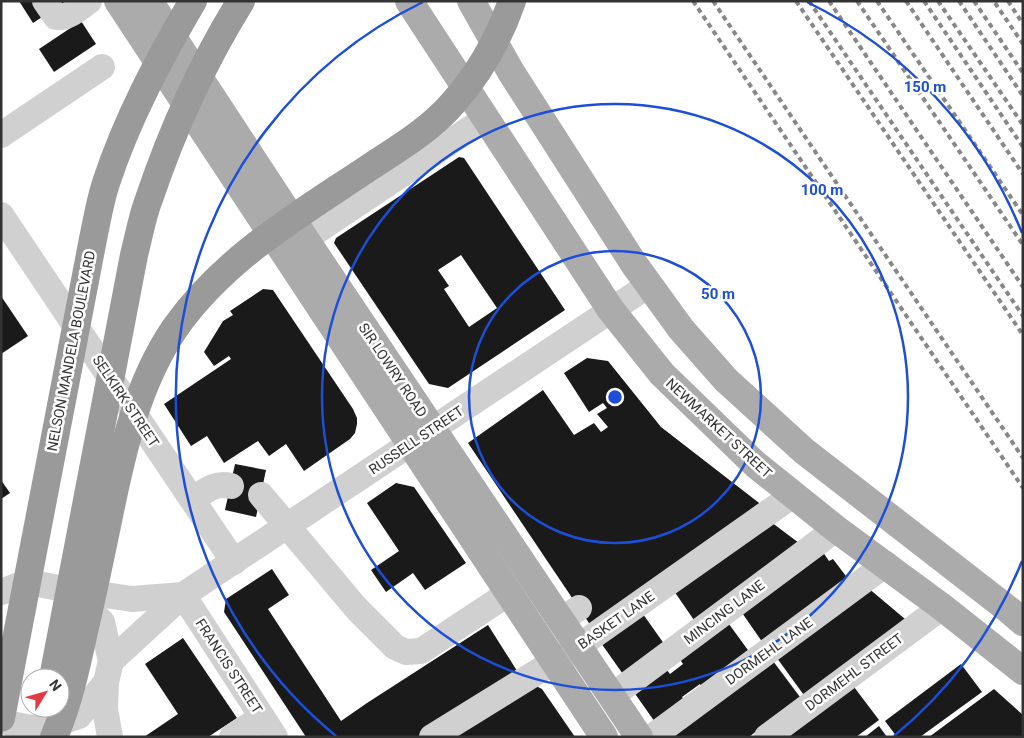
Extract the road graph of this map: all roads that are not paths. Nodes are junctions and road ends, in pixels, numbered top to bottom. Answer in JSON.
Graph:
{"nodes":[{"id":1,"x":45,"y":1,"type":"edge"},
{"id":2,"x":118,"y":1,"type":"edge"},
{"id":3,"x":149,"y":1,"type":"edge"},
{"id":4,"x":174,"y":1,"type":"edge"},
{"id":5,"x":193,"y":1,"type":"edge"},
{"id":6,"x":241,"y":1,"type":"edge"},
{"id":7,"x":409,"y":1,"type":"edge"},
{"id":8,"x":470,"y":1,"type":"edge"},
{"id":9,"x":512,"y":1,"type":"edge"},
{"id":10,"x":81,"y":2,"type":"edge"},
{"id":11,"x":160,"y":57,"type":"junction"},
{"id":12,"x":102,"y":68,"type":"dead end"},
{"id":13,"x":486,"y":118,"type":"junction"},
{"id":14,"x":1,"y":135,"type":"edge"},
{"id":15,"x":1,"y":215,"type":"edge"},
{"id":16,"x":295,"y":246,"type":"junction"},
{"id":17,"x":648,"y":285,"type":"junction"},
{"id":18,"x":611,"y":310,"type":"junction"},
{"id":19,"x":422,"y":437,"type":"junction"},
{"id":20,"x":231,"y":486,"type":"dead end"},
{"id":21,"x":260,"y":495,"type":"dead end"},
{"id":22,"x":793,"y":495,"type":"junction"},
{"id":23,"x":193,"y":499,"type":"junction"},
{"id":24,"x":287,"y":526,"type":"junction"},
{"id":25,"x":836,"y":529,"type":"junction"},
{"id":26,"x":234,"y":562,"type":"junction"},
{"id":27,"x":886,"y":564,"type":"junction"},
{"id":28,"x":1,"y":571,"type":"edge"},
{"id":29,"x":27,"y":582,"type":"junction"},
{"id":30,"x":70,"y":590,"type":"junction"},
{"id":31,"x":1,"y":592,"type":"edge"},
{"id":32,"x":509,"y":592,"type":"junction"},
{"id":33,"x":183,"y":595,"type":"junction"},
{"id":34,"x":942,"y":607,"type":"junction"},
{"id":35,"x":1023,"y":622,"type":"edge"},
{"id":36,"x":579,"y":646,"type":"junction"},
{"id":37,"x":554,"y":660,"type":"junction"},
{"id":38,"x":55,"y":668,"type":"edge"},
{"id":39,"x":1023,"y":671,"type":"edge"},
{"id":40,"x":108,"y":672,"type":"junction"},
{"id":41,"x":612,"y":696,"type":"junction"},
{"id":42,"x":4,"y":721,"type":"edge"},
{"id":43,"x":268,"y":727,"type":"edge"},
{"id":44,"x":46,"y":730,"type":"edge"},
{"id":45,"x":110,"y":737,"type":"edge"},
{"id":46,"x":232,"y":737,"type":"edge"},
{"id":47,"x":432,"y":737,"type":"edge"},
{"id":48,"x":604,"y":737,"type":"edge"},
{"id":49,"x":638,"y":737,"type":"edge"},
{"id":50,"x":652,"y":737,"type":"edge"},
{"id":51,"x":767,"y":737,"type":"edge"}],
"edges":[{"from":1,"to":10,"type":"street"},
{"from":2,"to":16,"type":"main road","name":"SIR LOWRY ROAD"},
{"from":3,"to":16,"type":"main road","name":"SIR LOWRY ROAD"},
{"from":4,"to":11,"type":"highway"},
{"from":5,"to":11,"type":"highway","name":"NELSON MANDELA BOULEVARD"},
{"from":6,"to":38,"type":"highway"},
{"from":7,"to":13,"type":"main road","name":"NEWMARKET STREET"},
{"from":8,"to":17,"type":"main road"},
{"from":9,"to":44,"type":"highway"},
{"from":11,"to":42,"type":"highway","name":"NELSON MANDELA BOULEVARD"},
{"from":12,"to":14,"type":"street"},
{"from":13,"to":16,"type":"street"},
{"from":13,"to":18,"type":"main road","name":"NEWMARKET STREET"},
{"from":15,"to":23,"type":"street","name":"SELKIRK STREET"},
{"from":16,"to":19,"type":"main road","name":"SIR LOWRY ROAD"},
{"from":17,"to":18,"type":"street","name":"RUSSELL STREET"},
{"from":17,"to":35,"type":"main road"},
{"from":18,"to":19,"type":"street","name":"RUSSELL STREET"},
{"from":18,"to":22,"type":"main road","name":"NEWMARKET STREET"},
{"from":19,"to":24,"type":"street","name":"RUSSELL STREET"},
{"from":19,"to":32,"type":"main road","name":"SIR LOWRY ROAD"},
{"from":19,"to":36,"type":"main road","name":"SIR LOWRY ROAD"},
{"from":20,"to":23,"type":"street"},
{"from":21,"to":24,"type":"street"},
{"from":22,"to":25,"type":"main road","name":"NEWMARKET STREET"},
{"from":22,"to":36,"type":"street","name":"BASKET LANE"},
{"from":23,"to":26,"type":"street","name":"SELKIRK STREET"},
{"from":24,"to":26,"type":"street","name":"RUSSELL STREET"},
{"from":24,"to":32,"type":"street"},
{"from":25,"to":27,"type":"main road","name":"NEWMARKET STREET"},
{"from":25,"to":41,"type":"street","name":"MINCING LANE"},
{"from":26,"to":33,"type":"street","name":"RUSSELL STREET"},
{"from":27,"to":34,"type":"main road","name":"NEWMARKET STREET"},
{"from":27,"to":50,"type":"street","name":"DORMEHL LANE"},
{"from":28,"to":29,"type":"street","name":"RUSSELL STREET"},
{"from":29,"to":30,"type":"street","name":"RUSSELL STREET"},
{"from":29,"to":31,"type":"street"},
{"from":30,"to":33,"type":"street","name":"RUSSELL STREET"},
{"from":30,"to":40,"type":"street"},
{"from":32,"to":37,"type":"main road","name":"SIR LOWRY ROAD"},
{"from":33,"to":40,"type":"street","name":"RUSSELL STREET"},
{"from":33,"to":43,"type":"street","name":"FRANCIS STREET"},
{"from":34,"to":39,"type":"main road","name":"NEWMARKET STREET"},
{"from":34,"to":51,"type":"street","name":"DORMEHL STREET"},
{"from":36,"to":37,"type":"street","name":"BASKET LANE"},
{"from":36,"to":41,"type":"main road","name":"SIR LOWRY ROAD"},
{"from":37,"to":47,"type":"street","name":"BASKET LANE"},
{"from":37,"to":48,"type":"main road","name":"SIR LOWRY ROAD"},
{"from":40,"to":44,"type":"street","name":"RUSSELL STREET"},
{"from":40,"to":45,"type":"street"},
{"from":41,"to":49,"type":"main road","name":"SIR LOWRY ROAD"},
{"from":42,"to":44,"type":"street"},
{"from":43,"to":46,"type":"street"}]}
